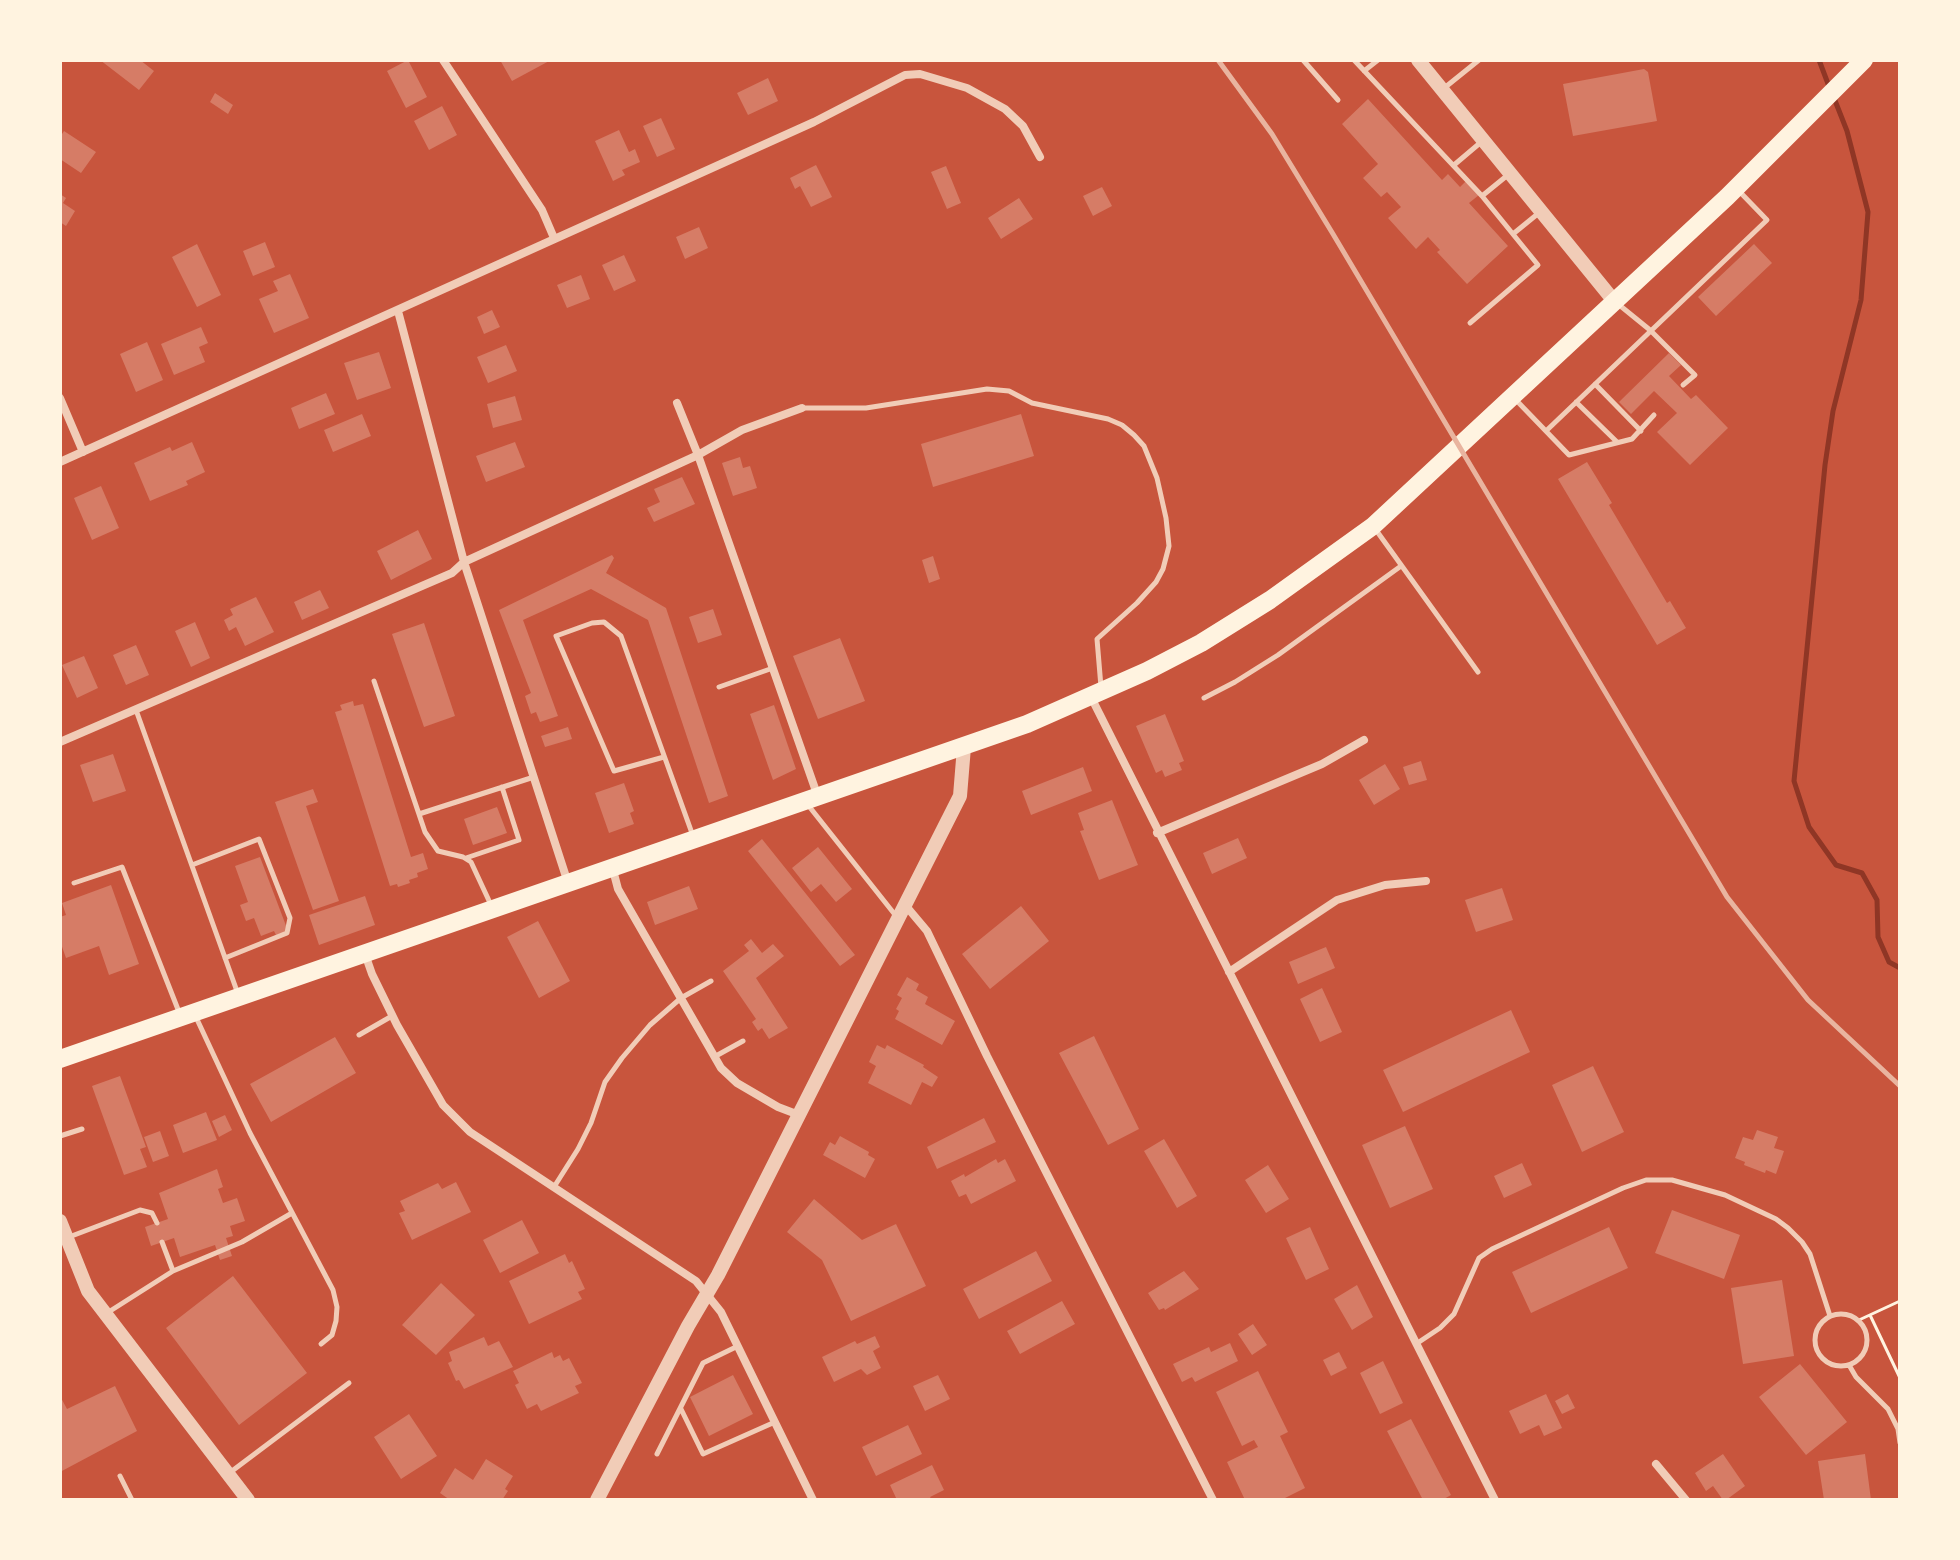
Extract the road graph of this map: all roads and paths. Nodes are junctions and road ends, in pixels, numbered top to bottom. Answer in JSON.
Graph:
{"nodes":[{"id":1,"x":443,"y":60,"type":"edge"},
{"id":2,"x":1303,"y":60,"type":"edge"},
{"id":3,"x":1354,"y":60,"type":"edge"},
{"id":4,"x":1378,"y":60,"type":"edge"},
{"id":5,"x":1418,"y":60,"type":"edge"},
{"id":6,"x":1479,"y":60,"type":"edge"},
{"id":7,"x":1863,"y":63,"type":"edge"},
{"id":8,"x":1364,"y":71,"type":"junction"},
{"id":9,"x":1442,"y":90,"type":"junction"},
{"id":10,"x":1338,"y":100,"type":"dead end"},
{"id":11,"x":1484,"y":140,"type":"junction"},
{"id":12,"x":1040,"y":157,"type":"dead end"},
{"id":13,"x":1454,"y":165,"type":"junction"},
{"id":14,"x":1510,"y":173,"type":"junction"},
{"id":15,"x":1736,"y":189,"type":"junction"},
{"id":16,"x":1482,"y":196,"type":"junction"},
{"id":17,"x":1541,"y":211,"type":"junction"},
{"id":18,"x":1513,"y":234,"type":"junction"},
{"id":19,"x":554,"y":238,"type":"junction"},
{"id":20,"x":1614,"y":301,"type":"junction"},
{"id":21,"x":398,"y":311,"type":"junction"},
{"id":22,"x":1470,"y":323,"type":"dead end"},
{"id":23,"x":1650,"y":330,"type":"junction"},
{"id":24,"x":1595,"y":384,"type":"junction"},
{"id":25,"x":1683,"y":385,"type":"dead end"},
{"id":26,"x":1513,"y":396,"type":"junction"},
{"id":27,"x":60,"y":398,"type":"edge"},
{"id":28,"x":1576,"y":402,"type":"junction"},
{"id":29,"x":677,"y":403,"type":"dead end"},
{"id":30,"x":802,"y":408,"type":"joint"},
{"id":31,"x":1654,"y":415,"type":"dead end"},
{"id":32,"x":1546,"y":431,"type":"junction"},
{"id":33,"x":1641,"y":431,"type":"junction"},
{"id":34,"x":1617,"y":442,"type":"junction"},
{"id":35,"x":83,"y":452,"type":"junction"},
{"id":36,"x":698,"y":455,"type":"junction"},
{"id":37,"x":60,"y":462,"type":"edge"},
{"id":38,"x":1373,"y":526,"type":"junction"},
{"id":39,"x":464,"y":562,"type":"junction"},
{"id":40,"x":1401,"y":566,"type":"junction"},
{"id":41,"x":773,"y":668,"type":"junction"},
{"id":42,"x":1478,"y":672,"type":"dead end"},
{"id":43,"x":374,"y":681,"type":"dead end"},
{"id":44,"x":719,"y":687,"type":"dead end"},
{"id":45,"x":1096,"y":695,"type":"junction"},
{"id":46,"x":1204,"y":698,"type":"dead end"},
{"id":47,"x":136,"y":709,"type":"junction"},
{"id":48,"x":1364,"y":740,"type":"dead end"},
{"id":49,"x":60,"y":742,"type":"edge"},
{"id":50,"x":964,"y":747,"type":"junction"},
{"id":51,"x":664,"y":757,"type":"junction"},
{"id":52,"x":534,"y":777,"type":"junction"},
{"id":53,"x":502,"y":787,"type":"junction"},
{"id":54,"x":812,"y":800,"type":"junction"},
{"id":55,"x":419,"y":814,"type":"junction"},
{"id":56,"x":1157,"y":833,"type":"junction"},
{"id":57,"x":695,"y":841,"type":"junction"},
{"id":58,"x":466,"y":858,"type":"junction"},
{"id":59,"x":192,"y":865,"type":"junction"},
{"id":60,"x":613,"y":870,"type":"junction"},
{"id":61,"x":1426,"y":881,"type":"dead end"},
{"id":62,"x":74,"y":883,"type":"dead end"},
{"id":63,"x":568,"y":883,"type":"junction"},
{"id":64,"x":906,"y":906,"type":"junction"},
{"id":65,"x":494,"y":909,"type":"junction"},
{"id":66,"x":899,"y":920,"type":"junction"},
{"id":67,"x":365,"y":954,"type":"junction"},
{"id":68,"x":225,"y":958,"type":"junction"},
{"id":69,"x":1229,"y":972,"type":"junction"},
{"id":70,"x":711,"y":981,"type":"dead end"},
{"id":71,"x":681,"y":998,"type":"junction"},
{"id":72,"x":240,"y":999,"type":"junction"},
{"id":73,"x":188,"y":1016,"type":"junction"},
{"id":74,"x":392,"y":1016,"type":"junction"},
{"id":75,"x":359,"y":1035,"type":"dead end"},
{"id":76,"x":743,"y":1041,"type":"dead end"},
{"id":77,"x":714,"y":1057,"type":"junction"},
{"id":78,"x":60,"y":1059,"type":"edge"},
{"id":79,"x":799,"y":1115,"type":"junction"},
{"id":80,"x":82,"y":1129,"type":"dead end"},
{"id":81,"x":60,"y":1136,"type":"edge"},
{"id":82,"x":554,"y":1187,"type":"junction"},
{"id":83,"x":292,"y":1213,"type":"junction"},
{"id":84,"x":60,"y":1221,"type":"edge"},
{"id":85,"x":157,"y":1223,"type":"dead end"},
{"id":86,"x":65,"y":1238,"type":"junction"},
{"id":87,"x":162,"y":1242,"type":"dead end"},
{"id":88,"x":173,"y":1271,"type":"junction"},
{"id":89,"x":707,"y":1294,"type":"junction"},
{"id":90,"x":1900,"y":1301,"type":"edge"},
{"id":91,"x":105,"y":1315,"type":"junction"},
{"id":92,"x":1870,"y":1315,"type":"junction"},
{"id":93,"x":1830,"y":1316,"type":"junction"},
{"id":94,"x":1859,"y":1320,"type":"junction"},
{"id":95,"x":321,"y":1344,"type":"dead end"},
{"id":96,"x":1416,"y":1344,"type":"junction"},
{"id":97,"x":738,"y":1346,"type":"junction"},
{"id":98,"x":1849,"y":1365,"type":"junction"},
{"id":99,"x":1900,"y":1378,"type":"edge"},
{"id":100,"x":349,"y":1383,"type":"dead end"},
{"id":101,"x":681,"y":1408,"type":"junction"},
{"id":102,"x":775,"y":1422,"type":"junction"},
{"id":103,"x":1900,"y":1443,"type":"edge"},
{"id":104,"x":657,"y":1454,"type":"dead end"},
{"id":105,"x":1656,"y":1464,"type":"dead end"},
{"id":106,"x":228,"y":1474,"type":"junction"},
{"id":107,"x":120,"y":1476,"type":"dead end"},
{"id":108,"x":132,"y":1500,"type":"edge"},
{"id":109,"x":248,"y":1500,"type":"edge"},
{"id":110,"x":597,"y":1500,"type":"edge"},
{"id":111,"x":813,"y":1500,"type":"edge"},
{"id":112,"x":1213,"y":1500,"type":"edge"},
{"id":113,"x":1495,"y":1500,"type":"edge"},
{"id":114,"x":1686,"y":1500,"type":"edge"}],
"edges":[{"from":1,"to":19,"type":"street"},
{"from":2,"to":10,"type":"lane"},
{"from":3,"to":8,"type":"lane"},
{"from":4,"to":8,"type":"lane"},
{"from":5,"to":9,"type":"street"},
{"from":6,"to":9,"type":"lane"},
{"from":7,"to":15,"type":"main road"},
{"from":8,"to":13,"type":"lane"},
{"from":9,"to":11,"type":"street"},
{"from":11,"to":13,"type":"lane"},
{"from":11,"to":14,"type":"street"},
{"from":12,"to":19,"type":"street"},
{"from":13,"to":16,"type":"lane"},
{"from":14,"to":16,"type":"lane"},
{"from":14,"to":17,"type":"street"},
{"from":15,"to":20,"type":"main road"},
{"from":15,"to":23,"type":"lane"},
{"from":16,"to":18,"type":"lane"},
{"from":17,"to":18,"type":"lane"},
{"from":17,"to":20,"type":"street"},
{"from":18,"to":22,"type":"lane"},
{"from":19,"to":21,"type":"street"},
{"from":20,"to":23,"type":"lane"},
{"from":20,"to":26,"type":"main road"},
{"from":21,"to":35,"type":"street"},
{"from":21,"to":39,"type":"street"},
{"from":23,"to":24,"type":"lane"},
{"from":23,"to":25,"type":"lane"},
{"from":24,"to":28,"type":"lane"},
{"from":24,"to":33,"type":"lane"},
{"from":26,"to":32,"type":"lane"},
{"from":26,"to":38,"type":"main road"},
{"from":27,"to":35,"type":"street"},
{"from":28,"to":32,"type":"lane"},
{"from":28,"to":34,"type":"lane"},
{"from":29,"to":36,"type":"street"},
{"from":30,"to":36,"type":"street"},
{"from":30,"to":45,"type":"lane"},
{"from":31,"to":33,"type":"lane"},
{"from":32,"to":34,"type":"lane"},
{"from":33,"to":34,"type":"lane"},
{"from":35,"to":37,"type":"street"},
{"from":36,"to":39,"type":"street"},
{"from":36,"to":41,"type":"street"},
{"from":38,"to":40,"type":"lane"},
{"from":38,"to":45,"type":"main road"},
{"from":39,"to":47,"type":"street"},
{"from":39,"to":52,"type":"street"},
{"from":40,"to":42,"type":"lane"},
{"from":40,"to":46,"type":"lane"},
{"from":41,"to":44,"type":"lane"},
{"from":41,"to":54,"type":"street"},
{"from":43,"to":55,"type":"lane"},
{"from":45,"to":50,"type":"main road"},
{"from":45,"to":56,"type":"street"},
{"from":47,"to":49,"type":"street"},
{"from":47,"to":59,"type":"lane"},
{"from":48,"to":56,"type":"street"},
{"from":50,"to":54,"type":"main road"},
{"from":50,"to":64,"type":"street"},
{"from":51,"to":51,"type":"lane"},
{"from":51,"to":57,"type":"lane"},
{"from":52,"to":53,"type":"lane"},
{"from":52,"to":63,"type":"street"},
{"from":53,"to":55,"type":"lane"},
{"from":53,"to":58,"type":"lane"},
{"from":54,"to":57,"type":"main road"},
{"from":54,"to":66,"type":"lane"},
{"from":55,"to":58,"type":"lane"},
{"from":56,"to":69,"type":"street"},
{"from":57,"to":60,"type":"main road"},
{"from":58,"to":65,"type":"lane"},
{"from":59,"to":68,"type":"lane"},
{"from":59,"to":68,"type":"lane"},
{"from":60,"to":63,"type":"main road"},
{"from":60,"to":71,"type":"street"},
{"from":61,"to":69,"type":"street"},
{"from":62,"to":73,"type":"lane"},
{"from":63,"to":65,"type":"main road"},
{"from":64,"to":66,"type":"street"},
{"from":64,"to":112,"type":"street"},
{"from":65,"to":67,"type":"main road"},
{"from":66,"to":79,"type":"street"},
{"from":67,"to":72,"type":"main road"},
{"from":67,"to":74,"type":"street"},
{"from":68,"to":72,"type":"lane"},
{"from":69,"to":96,"type":"street"},
{"from":70,"to":71,"type":"lane"},
{"from":71,"to":77,"type":"street"},
{"from":71,"to":82,"type":"lane"},
{"from":72,"to":73,"type":"main road"},
{"from":73,"to":78,"type":"main road"},
{"from":73,"to":83,"type":"lane"},
{"from":74,"to":75,"type":"lane"},
{"from":74,"to":82,"type":"street"},
{"from":76,"to":77,"type":"lane"},
{"from":77,"to":79,"type":"street"},
{"from":79,"to":89,"type":"street"},
{"from":80,"to":81,"type":"lane"},
{"from":82,"to":89,"type":"street"},
{"from":83,"to":88,"type":"lane"},
{"from":83,"to":95,"type":"lane"},
{"from":84,"to":86,"type":"street"},
{"from":85,"to":86,"type":"lane"},
{"from":86,"to":91,"type":"street"},
{"from":87,"to":88,"type":"lane"},
{"from":88,"to":91,"type":"lane"},
{"from":89,"to":97,"type":"street"},
{"from":89,"to":110,"type":"street"},
{"from":90,"to":92,"type":"path"},
{"from":91,"to":106,"type":"street"},
{"from":92,"to":94,"type":"path"},
{"from":92,"to":99,"type":"path"},
{"from":93,"to":94,"type":"lane"},
{"from":93,"to":96,"type":"lane"},
{"from":93,"to":98,"type":"lane"},
{"from":94,"to":98,"type":"lane"},
{"from":96,"to":113,"type":"street"},
{"from":97,"to":101,"type":"lane"},
{"from":97,"to":102,"type":"street"},
{"from":98,"to":103,"type":"lane"},
{"from":100,"to":106,"type":"lane"},
{"from":101,"to":102,"type":"lane"},
{"from":101,"to":104,"type":"lane"},
{"from":102,"to":111,"type":"street"},
{"from":105,"to":114,"type":"street"},
{"from":106,"to":109,"type":"street"},
{"from":107,"to":108,"type":"lane"}]}
